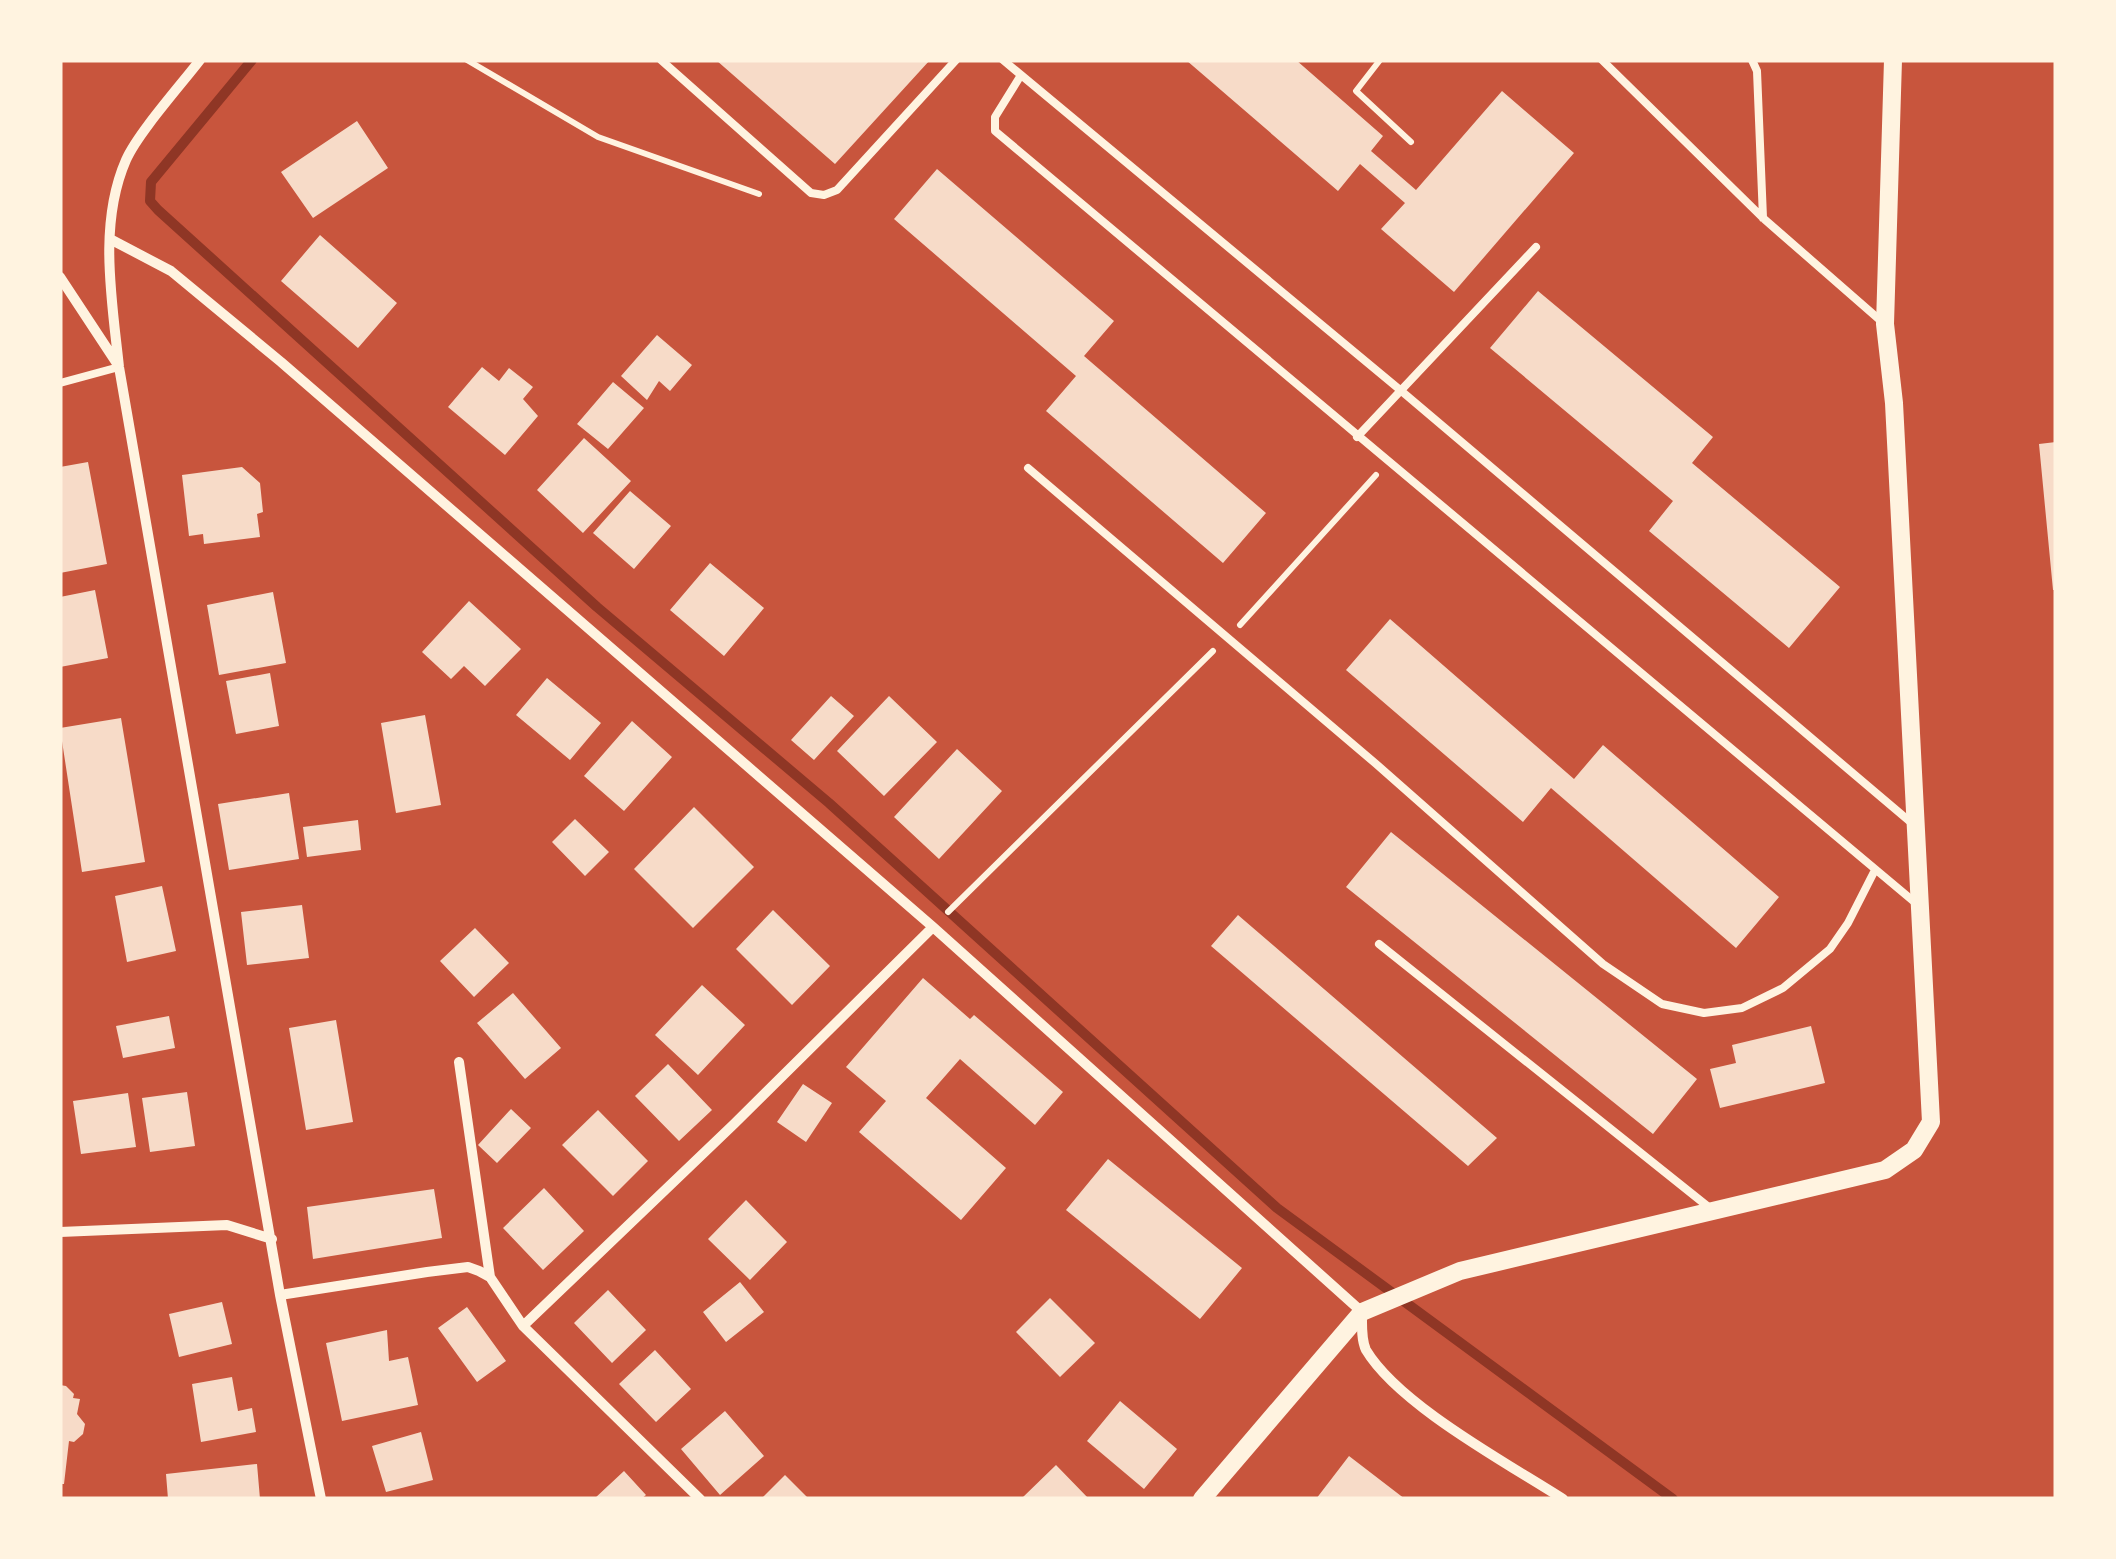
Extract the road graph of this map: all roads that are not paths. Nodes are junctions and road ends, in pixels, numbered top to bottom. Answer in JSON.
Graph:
{"nodes":[{"id":1,"x":200,"y":60,"type":"edge"},
{"id":2,"x":661,"y":60,"type":"edge"},
{"id":3,"x":956,"y":60,"type":"edge"},
{"id":4,"x":1003,"y":60,"type":"edge"},
{"id":5,"x":1602,"y":60,"type":"edge"},
{"id":6,"x":1752,"y":60,"type":"edge"},
{"id":7,"x":1893,"y":60,"type":"edge"},
{"id":8,"x":1021,"y":75,"type":"junction"},
{"id":9,"x":1763,"y":218,"type":"junction"},
{"id":10,"x":110,"y":239,"type":"junction"},
{"id":11,"x":1536,"y":247,"type":"dead end"},
{"id":12,"x":60,"y":277,"type":"edge"},
{"id":13,"x":1884,"y":324,"type":"junction"},
{"id":14,"x":119,"y":367,"type":"junction"},
{"id":15,"x":60,"y":383,"type":"edge"},
{"id":16,"x":1399,"y":389,"type":"junction"},
{"id":17,"x":1357,"y":438,"type":"junction"},
{"id":18,"x":1028,"y":468,"type":"dead end"},
{"id":19,"x":1918,"y":828,"type":"junction"},
{"id":20,"x":1876,"y":870,"type":"junction"},
{"id":21,"x":1921,"y":908,"type":"junction"},
{"id":22,"x":933,"y":928,"type":"junction"},
{"id":23,"x":1379,"y":944,"type":"dead end"},
{"id":24,"x":459,"y":1062,"type":"dead end"},
{"id":25,"x":1715,"y":1212,"type":"junction"},
{"id":26,"x":60,"y":1232,"type":"edge"},
{"id":27,"x":272,"y":1240,"type":"junction"},
{"id":28,"x":490,"y":1278,"type":"junction"},
{"id":29,"x":280,"y":1296,"type":"junction"},
{"id":30,"x":1362,"y":1312,"type":"junction"},
{"id":31,"x":522,"y":1326,"type":"junction"},
{"id":32,"x":322,"y":1499,"type":"edge"},
{"id":33,"x":700,"y":1499,"type":"edge"},
{"id":34,"x":1202,"y":1499,"type":"edge"},
{"id":35,"x":1563,"y":1499,"type":"edge"}],
"edges":[{"from":1,"to":10,"type":"street"},
{"from":2,"to":3,"type":"lane"},
{"from":4,"to":8,"type":"lane"},
{"from":5,"to":9,"type":"lane"},
{"from":6,"to":9,"type":"lane"},
{"from":7,"to":13,"type":"street"},
{"from":8,"to":16,"type":"lane"},
{"from":8,"to":17,"type":"lane"},
{"from":9,"to":13,"type":"lane"},
{"from":10,"to":14,"type":"street"},
{"from":10,"to":22,"type":"street"},
{"from":11,"to":16,"type":"lane"},
{"from":12,"to":14,"type":"street"},
{"from":13,"to":19,"type":"street"},
{"from":14,"to":15,"type":"lane"},
{"from":14,"to":27,"type":"street"},
{"from":16,"to":17,"type":"lane"},
{"from":16,"to":19,"type":"lane"},
{"from":17,"to":20,"type":"lane"},
{"from":18,"to":20,"type":"lane"},
{"from":19,"to":21,"type":"street"},
{"from":20,"to":21,"type":"lane"},
{"from":21,"to":25,"type":"street"},
{"from":22,"to":30,"type":"street"},
{"from":22,"to":31,"type":"street"},
{"from":23,"to":25,"type":"lane"},
{"from":24,"to":28,"type":"street"},
{"from":25,"to":30,"type":"street"},
{"from":26,"to":27,"type":"street"},
{"from":27,"to":29,"type":"street"},
{"from":28,"to":29,"type":"street"},
{"from":28,"to":31,"type":"street"},
{"from":29,"to":32,"type":"street"},
{"from":30,"to":34,"type":"street"},
{"from":30,"to":35,"type":"street"},
{"from":31,"to":33,"type":"street"}]}
